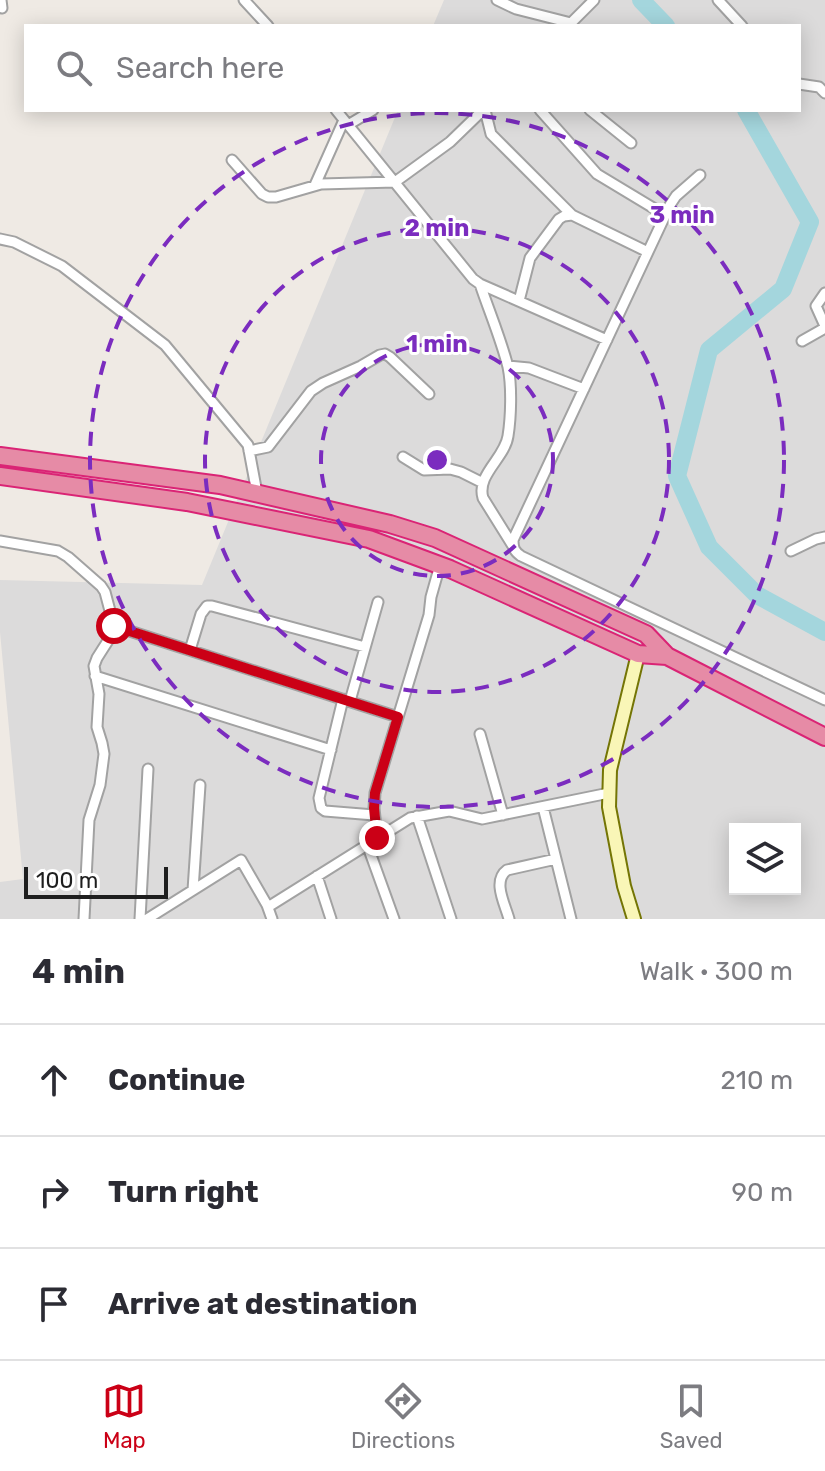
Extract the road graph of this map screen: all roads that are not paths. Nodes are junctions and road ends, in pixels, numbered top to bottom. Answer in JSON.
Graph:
{"nodes":[{"id":1,"x":244,"y":0,"type":"edge"},
{"id":2,"x":497,"y":0,"type":"edge"},
{"id":3,"x":594,"y":0,"type":"edge"},
{"id":4,"x":718,"y":0,"type":"edge"},
{"id":5,"x":266,"y":24,"type":"edge"},
{"id":6,"x":566,"y":24,"type":"edge"},
{"id":7,"x":570,"y":24,"type":"edge"},
{"id":8,"x":740,"y":24,"type":"edge"},
{"id":9,"x":801,"y":84,"type":"edge"},
{"id":10,"x":825,"y":93,"type":"edge"},
{"id":11,"x":338,"y":112,"type":"edge"},
{"id":12,"x":369,"y":112,"type":"edge"},
{"id":13,"x":482,"y":112,"type":"edge"},
{"id":14,"x":485,"y":112,"type":"edge"},
{"id":15,"x":542,"y":112,"type":"edge"},
{"id":16,"x":592,"y":112,"type":"edge"},
{"id":17,"x":346,"y":123,"type":"junction"},
{"id":18,"x":631,"y":143,"type":"dead end"},
{"id":19,"x":232,"y":160,"type":"dead end"},
{"id":20,"x":700,"y":175,"type":"dead end"},
{"id":21,"x":395,"y":182,"type":"junction"},
{"id":22,"x":315,"y":185,"type":"junction"},
{"id":23,"x":572,"y":215,"type":"junction"},
{"id":24,"x":665,"y":215,"type":"junction"},
{"id":25,"x":0,"y":239,"type":"edge"},
{"id":26,"x":648,"y":252,"type":"junction"},
{"id":27,"x":480,"y":284,"type":"junction"},
{"id":28,"x":825,"y":293,"type":"edge"},
{"id":29,"x":519,"y":301,"type":"junction"},
{"id":30,"x":825,"y":327,"type":"edge"},
{"id":31,"x":607,"y":340,"type":"junction"},
{"id":32,"x":802,"y":341,"type":"dead end"},
{"id":33,"x":508,"y":366,"type":"junction"},
{"id":34,"x":584,"y":389,"type":"junction"},
{"id":35,"x":429,"y":394,"type":"dead end"},
{"id":36,"x":249,"y":451,"type":"junction"},
{"id":37,"x":0,"y":456,"type":"edge"},
{"id":38,"x":403,"y":457,"type":"dead end"},
{"id":39,"x":0,"y":476,"type":"edge"},
{"id":40,"x":483,"y":483,"type":"junction"},
{"id":41,"x":257,"y":493,"type":"junction"},
{"id":42,"x":825,"y":537,"type":"edge"},
{"id":43,"x":0,"y":541,"type":"edge"},
{"id":44,"x":513,"y":546,"type":"junction"},
{"id":45,"x":791,"y":551,"type":"dead end"},
{"id":46,"x":440,"y":565,"type":"junction"},
{"id":47,"x":378,"y":602,"type":"dead end"},
{"id":48,"x":114,"y":626,"type":"junction"},
{"id":49,"x":365,"y":647,"type":"junction"},
{"id":50,"x":190,"y":650,"type":"junction"},
{"id":51,"x":638,"y":654,"type":"junction"},
{"id":52,"x":667,"y":656,"type":"junction"},
{"id":53,"x":95,"y":676,"type":"junction"},
{"id":54,"x":347,"y":700,"type":"junction"},
{"id":55,"x":825,"y":700,"type":"edge"},
{"id":56,"x":398,"y":717,"type":"junction"},
{"id":57,"x":480,"y":734,"type":"dead end"},
{"id":58,"x":825,"y":737,"type":"edge"},
{"id":59,"x":331,"y":750,"type":"junction"},
{"id":60,"x":148,"y":769,"type":"dead end"},
{"id":61,"x":200,"y":785,"type":"dead end"},
{"id":62,"x":609,"y":793,"type":"junction"},
{"id":63,"x":543,"y":807,"type":"junction"},
{"id":64,"x":374,"y":815,"type":"junction"},
{"id":65,"x":503,"y":815,"type":"junction"},
{"id":66,"x":417,"y":816,"type":"junction"},
{"id":67,"x":377,"y":838,"type":"junction"},
{"id":68,"x":367,"y":844,"type":"junction"},
{"id":69,"x":556,"y":859,"type":"junction"},
{"id":70,"x":317,"y":876,"type":"junction"},
{"id":71,"x":193,"y":890,"type":"junction"},
{"id":72,"x":268,"y":907,"type":"junction"},
{"id":73,"x":84,"y":919,"type":"edge"},
{"id":74,"x":140,"y":919,"type":"edge"},
{"id":75,"x":147,"y":919,"type":"edge"},
{"id":76,"x":272,"y":919,"type":"edge"},
{"id":77,"x":331,"y":919,"type":"edge"},
{"id":78,"x":394,"y":919,"type":"edge"},
{"id":79,"x":451,"y":919,"type":"edge"},
{"id":80,"x":509,"y":919,"type":"edge"},
{"id":81,"x":571,"y":919,"type":"edge"},
{"id":82,"x":634,"y":919,"type":"edge"}],
"edges":[{"from":1,"to":5,"type":"street"},
{"from":2,"to":6,"type":"street"},
{"from":3,"to":7,"type":"street"},
{"from":4,"to":8,"type":"street"},
{"from":9,"to":10,"type":"street"},
{"from":11,"to":17,"type":"street"},
{"from":12,"to":17,"type":"street"},
{"from":13,"to":21,"type":"street"},
{"from":14,"to":23,"type":"street"},
{"from":15,"to":24,"type":"street"},
{"from":16,"to":18,"type":"street"},
{"from":17,"to":21,"type":"street"},
{"from":17,"to":22,"type":"street"},
{"from":19,"to":22,"type":"street"},
{"from":20,"to":24,"type":"street"},
{"from":21,"to":22,"type":"street"},
{"from":21,"to":27,"type":"street"},
{"from":23,"to":26,"type":"street"},
{"from":23,"to":29,"type":"street"},
{"from":24,"to":26,"type":"street"},
{"from":25,"to":36,"type":"street"},
{"from":26,"to":31,"type":"street"},
{"from":27,"to":29,"type":"street"},
{"from":27,"to":33,"type":"street"},
{"from":28,"to":30,"type":"street"},
{"from":29,"to":31,"type":"street"},
{"from":30,"to":32,"type":"street"},
{"from":31,"to":34,"type":"street"},
{"from":33,"to":34,"type":"street"},
{"from":33,"to":40,"type":"street"},
{"from":34,"to":44,"type":"street"},
{"from":35,"to":36,"type":"street"},
{"from":36,"to":41,"type":"street"},
{"from":37,"to":41,"type":"highway"},
{"from":38,"to":40,"type":"street"},
{"from":39,"to":46,"type":"highway"},
{"from":40,"to":44,"type":"street"},
{"from":41,"to":52,"type":"highway"},
{"from":42,"to":45,"type":"street"},
{"from":43,"to":48,"type":"street"},
{"from":44,"to":55,"type":"street"},
{"from":46,"to":51,"type":"highway"},
{"from":46,"to":56,"type":"street"},
{"from":47,"to":49,"type":"street"},
{"from":48,"to":50,"type":"street"},
{"from":48,"to":53,"type":"street"},
{"from":49,"to":50,"type":"street"},
{"from":49,"to":54,"type":"street"},
{"from":50,"to":54,"type":"street"},
{"from":51,"to":52,"type":"highway"},
{"from":51,"to":62,"type":"street"},
{"from":52,"to":58,"type":"highway"},
{"from":53,"to":59,"type":"street"},
{"from":53,"to":73,"type":"street"},
{"from":54,"to":56,"type":"street"},
{"from":54,"to":59,"type":"street"},
{"from":56,"to":64,"type":"street"},
{"from":57,"to":65,"type":"street"},
{"from":59,"to":64,"type":"street"},
{"from":60,"to":74,"type":"street"},
{"from":61,"to":71,"type":"street"},
{"from":62,"to":63,"type":"street"},
{"from":62,"to":82,"type":"street"},
{"from":63,"to":65,"type":"street"},
{"from":63,"to":69,"type":"street"},
{"from":64,"to":67,"type":"street"},
{"from":65,"to":66,"type":"street"},
{"from":66,"to":67,"type":"street"},
{"from":66,"to":79,"type":"street"},
{"from":67,"to":68,"type":"street"},
{"from":68,"to":70,"type":"street"},
{"from":68,"to":78,"type":"street"},
{"from":69,"to":80,"type":"street"},
{"from":69,"to":81,"type":"street"},
{"from":70,"to":72,"type":"street"},
{"from":70,"to":77,"type":"street"},
{"from":71,"to":72,"type":"street"},
{"from":71,"to":75,"type":"street"},
{"from":72,"to":76,"type":"street"}]}
